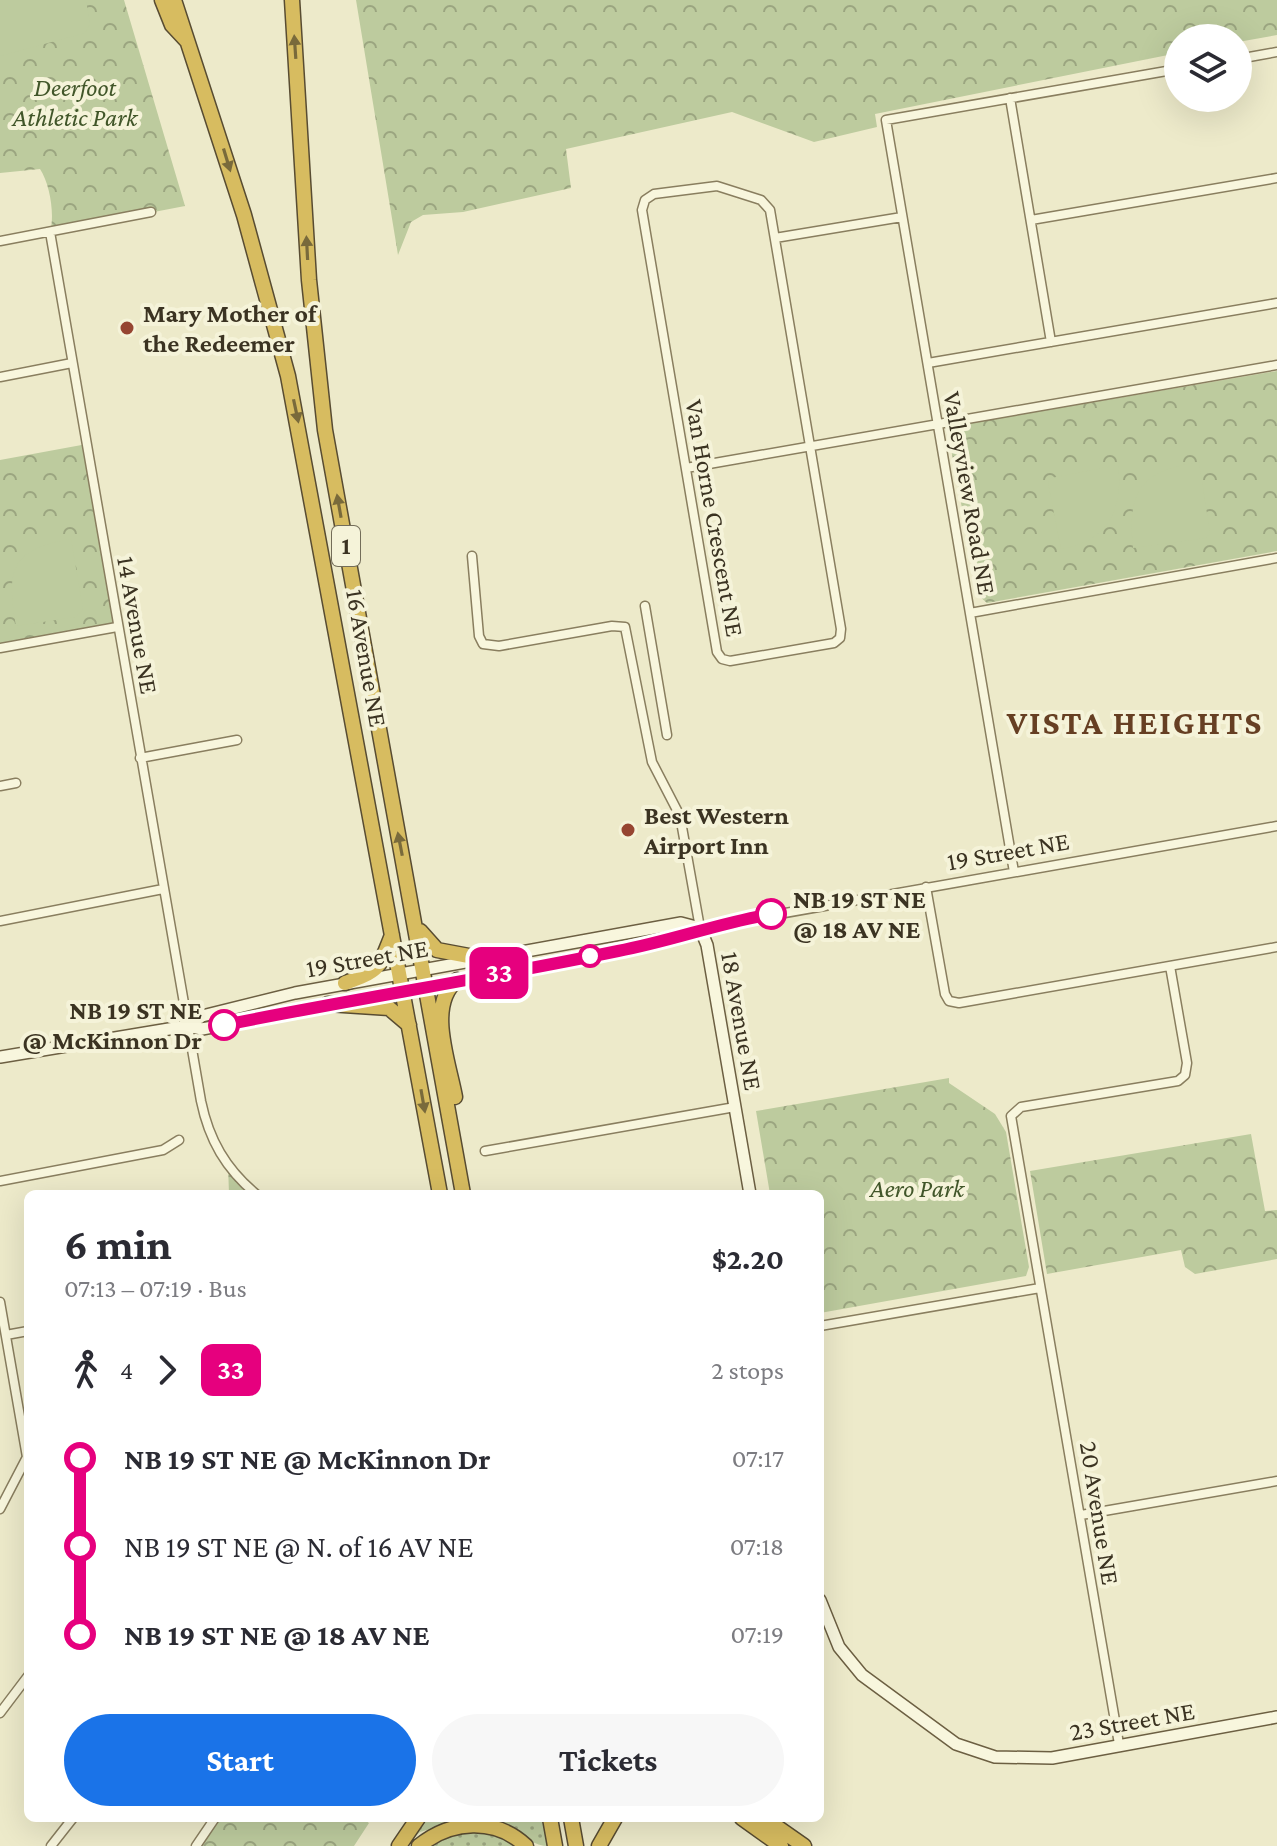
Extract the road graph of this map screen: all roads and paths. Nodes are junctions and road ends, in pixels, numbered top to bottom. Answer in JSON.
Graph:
{"nodes":[{"id":1,"x":162,"y":0,"type":"edge"},
{"id":2,"x":174,"y":0,"type":"edge"},
{"id":3,"x":292,"y":0,"type":"edge"},
{"id":4,"x":189,"y":43,"type":"junction"},
{"id":5,"x":1277,"y":52,"type":"edge"},
{"id":6,"x":1252,"y":56,"type":"edge"},
{"id":7,"x":1164,"y":71,"type":"edge"},
{"id":8,"x":1010,"y":98,"type":"junction"},
{"id":9,"x":1277,"y":178,"type":"edge"},
{"id":10,"x":151,"y":212,"type":"dead end"},
{"id":11,"x":902,"y":217,"type":"junction"},
{"id":12,"x":1031,"y":220,"type":"junction"},
{"id":13,"x":50,"y":232,"type":"junction"},
{"id":14,"x":775,"y":238,"type":"junction"},
{"id":15,"x":0,"y":241,"type":"edge"},
{"id":16,"x":1277,"y":303,"type":"edge"},
{"id":17,"x":1051,"y":342,"type":"junction"},
{"id":18,"x":72,"y":363,"type":"junction"},
{"id":19,"x":928,"y":363,"type":"junction"},
{"id":20,"x":1277,"y":365,"type":"edge"},
{"id":21,"x":0,"y":377,"type":"edge"},
{"id":22,"x":939,"y":425,"type":"junction"},
{"id":23,"x":810,"y":447,"type":"junction"},
{"id":24,"x":686,"y":468,"type":"junction"},
{"id":25,"x":472,"y":556,"type":"dead end"},
{"id":26,"x":1277,"y":558,"type":"edge"},
{"id":27,"x":645,"y":606,"type":"dead end"},
{"id":28,"x":970,"y":613,"type":"junction"},
{"id":29,"x":117,"y":627,"type":"junction"},
{"id":30,"x":0,"y":648,"type":"edge"},
{"id":31,"x":667,"y":735,"type":"dead end"},
{"id":32,"x":237,"y":740,"type":"dead end"},
{"id":33,"x":140,"y":758,"type":"junction"},
{"id":34,"x":16,"y":783,"type":"dead end"},
{"id":35,"x":0,"y":786,"type":"edge"},
{"id":36,"x":1277,"y":826,"type":"edge"},
{"id":37,"x":1014,"y":872,"type":"junction"},
{"id":38,"x":926,"y":887,"type":"junction"},
{"id":39,"x":163,"y":889,"type":"junction"},
{"id":40,"x":0,"y":921,"type":"edge"},
{"id":41,"x":415,"y":921,"type":"junction"},
{"id":42,"x":700,"y":928,"type":"junction"},
{"id":43,"x":393,"y":931,"type":"junction"},
{"id":44,"x":1277,"y":947,"type":"edge"},
{"id":45,"x":485,"y":959,"type":"junction"},
{"id":46,"x":1170,"y":966,"type":"junction"},
{"id":47,"x":401,"y":974,"type":"junction"},
{"id":48,"x":424,"y":978,"type":"junction"},
{"id":49,"x":457,"y":980,"type":"junction"},
{"id":50,"x":345,"y":983,"type":"junction"},
{"id":51,"x":403,"y":989,"type":"junction"},
{"id":52,"x":328,"y":1004,"type":"junction"},
{"id":53,"x":409,"y":1025,"type":"junction"},
{"id":54,"x":187,"y":1026,"type":"junction"},
{"id":55,"x":0,"y":1057,"type":"edge"},
{"id":56,"x":735,"y":1107,"type":"junction"},
{"id":57,"x":179,"y":1140,"type":"dead end"},
{"id":58,"x":454,"y":1148,"type":"junction"},
{"id":59,"x":485,"y":1151,"type":"dead end"},
{"id":60,"x":0,"y":1181,"type":"edge"},
{"id":61,"x":252,"y":1190,"type":"edge"},
{"id":62,"x":439,"y":1190,"type":"edge"},
{"id":63,"x":462,"y":1190,"type":"edge"},
{"id":64,"x":749,"y":1190,"type":"edge"},
{"id":65,"x":1040,"y":1288,"type":"junction"},
{"id":66,"x":0,"y":1302,"type":"edge"},
{"id":67,"x":824,"y":1325,"type":"edge"},
{"id":68,"x":24,"y":1332,"type":"edge"},
{"id":69,"x":6,"y":1335,"type":"junction"},
{"id":70,"x":24,"y":1435,"type":"edge"},
{"id":71,"x":24,"y":1464,"type":"edge"},
{"id":72,"x":1277,"y":1481,"type":"edge"},
{"id":73,"x":0,"y":1509,"type":"edge"},
{"id":74,"x":1081,"y":1515,"type":"junction"},
{"id":75,"x":824,"y":1610,"type":"edge"},
{"id":76,"x":24,"y":1682,"type":"edge"},
{"id":77,"x":0,"y":1713,"type":"edge"},
{"id":78,"x":1277,"y":1717,"type":"edge"},
{"id":79,"x":1119,"y":1744,"type":"junction"},
{"id":80,"x":70,"y":1822,"type":"edge"},
{"id":81,"x":212,"y":1822,"type":"edge"},
{"id":82,"x":415,"y":1822,"type":"edge"},
{"id":83,"x":551,"y":1822,"type":"edge"},
{"id":84,"x":572,"y":1822,"type":"edge"},
{"id":85,"x":613,"y":1822,"type":"edge"},
{"id":86,"x":748,"y":1822,"type":"edge"},
{"id":87,"x":770,"y":1822,"type":"edge"},
{"id":88,"x":51,"y":1846,"type":"edge"},
{"id":89,"x":196,"y":1846,"type":"edge"},
{"id":90,"x":399,"y":1846,"type":"edge"},
{"id":91,"x":419,"y":1846,"type":"edge"},
{"id":92,"x":526,"y":1846,"type":"edge"},
{"id":93,"x":555,"y":1846,"type":"edge"},
{"id":94,"x":576,"y":1846,"type":"edge"},
{"id":95,"x":599,"y":1846,"type":"edge"},
{"id":96,"x":781,"y":1846,"type":"edge"},
{"id":97,"x":804,"y":1846,"type":"edge"}],
"edges":[{"from":1,"to":4,"type":"highway"},
{"from":2,"to":4,"type":"highway","name":"16 Avenue NE","number":"1"},
{"from":41,"to":3,"type":"highway","name":"16 Avenue NE","number":"1","one_way":true},
{"from":4,"to":43,"type":"highway","name":"16 Avenue NE","number":"1","one_way":true},
{"from":5,"to":6,"type":"street"},
{"from":7,"to":8,"type":"street"},
{"from":8,"to":11,"type":"street","name":"Valleyview Road NE"},
{"from":8,"to":12,"type":"street"},
{"from":9,"to":12,"type":"street"},
{"from":10,"to":13,"type":"street"},
{"from":11,"to":14,"type":"street"},
{"from":11,"to":19,"type":"street","name":"Valleyview Road NE"},
{"from":12,"to":17,"type":"street"},
{"from":13,"to":15,"type":"street"},
{"from":13,"to":18,"type":"street","name":"14 Avenue NE"},
{"from":14,"to":23,"type":"street","name":"Van Horne Crescent NE"},
{"from":14,"to":24,"type":"street","name":"Van Horne Crescent NE"},
{"from":16,"to":17,"type":"street"},
{"from":17,"to":19,"type":"street"},
{"from":18,"to":21,"type":"street"},
{"from":18,"to":29,"type":"street","name":"14 Avenue NE"},
{"from":19,"to":22,"type":"street","name":"Valleyview Road NE"},
{"from":20,"to":22,"type":"street"},
{"from":22,"to":23,"type":"street"},
{"from":22,"to":28,"type":"street","name":"Valleyview Road NE"},
{"from":23,"to":24,"type":"street"},
{"from":23,"to":24,"type":"street","name":"Van Horne Crescent NE"},
{"from":25,"to":42,"type":"street","name":"18 Avenue NE"},
{"from":26,"to":28,"type":"street"},
{"from":27,"to":31,"type":"street"},
{"from":28,"to":37,"type":"street","name":"Valleyview Road NE"},
{"from":29,"to":30,"type":"street"},
{"from":29,"to":33,"type":"street","name":"14 Avenue NE"},
{"from":32,"to":33,"type":"street"},
{"from":33,"to":39,"type":"street","name":"14 Avenue NE"},
{"from":34,"to":35,"type":"street"},
{"from":36,"to":37,"type":"street","name":"19 Street NE"},
{"from":37,"to":38,"type":"street","name":"19 Street NE"},
{"from":38,"to":42,"type":"street","name":"19 Street NE"},
{"from":38,"to":46,"type":"street"},
{"from":39,"to":40,"type":"street"},
{"from":39,"to":54,"type":"street","name":"14 Avenue NE"},
{"from":41,"to":45,"type":"highway"},
{"from":41,"to":48,"type":"highway","name":"16 Avenue NE","number":"1"},
{"from":42,"to":45,"type":"street","name":"19 Street NE"},
{"from":42,"to":49,"type":"street","name":"19 Street NE"},
{"from":42,"to":56,"type":"street","name":"18 Avenue NE"},
{"from":43,"to":47,"type":"highway","name":"16 Avenue NE","number":"1"},
{"from":43,"to":50,"type":"highway"},
{"from":44,"to":46,"type":"street"},
{"from":45,"to":48,"type":"street","name":"19 Street NE"},
{"from":46,"to":65,"type":"street","name":"20 Avenue NE"},
{"from":47,"to":48,"type":"street","name":"19 Street NE"},
{"from":47,"to":50,"type":"street","name":"19 Street NE"},
{"from":47,"to":51,"type":"highway","name":"16 Avenue NE","number":"1"},
{"from":48,"to":49,"type":"street","name":"19 Street NE"},
{"from":48,"to":51,"type":"street","name":"19 Street NE"},
{"from":48,"to":58,"type":"highway","name":"16 Avenue NE","number":"1"},
{"from":49,"to":58,"type":"highway"},
{"from":50,"to":54,"type":"street","name":"19 Street NE"},
{"from":51,"to":52,"type":"street","name":"19 Street NE"},
{"from":51,"to":53,"type":"highway","name":"16 Avenue NE","number":"1"},
{"from":52,"to":53,"type":"highway"},
{"from":52,"to":54,"type":"street","name":"19 Street NE"},
{"from":53,"to":62,"type":"highway","name":"16 Avenue NE","number":"1","one_way":true},
{"from":54,"to":55,"type":"street","name":"19 Street NE"},
{"from":54,"to":61,"type":"street","name":"14 Avenue NE"},
{"from":56,"to":59,"type":"street"},
{"from":56,"to":64,"type":"street","name":"18 Avenue NE"},
{"from":57,"to":60,"type":"street"},
{"from":58,"to":63,"type":"highway","name":"16 Avenue NE","number":"1"},
{"from":65,"to":67,"type":"street"},
{"from":65,"to":74,"type":"street","name":"20 Avenue NE"},
{"from":66,"to":69,"type":"street"},
{"from":68,"to":69,"type":"street"},
{"from":69,"to":70,"type":"street"},
{"from":71,"to":73,"type":"street"},
{"from":72,"to":74,"type":"street"},
{"from":74,"to":79,"type":"street","name":"20 Avenue NE"},
{"from":75,"to":79,"type":"street","name":"23 Street NE"},
{"from":76,"to":77,"type":"street"},
{"from":78,"to":79,"type":"street","name":"23 Street NE"},
{"from":80,"to":88,"type":"street"},
{"from":81,"to":89,"type":"street"},
{"from":82,"to":90,"type":"highway"},
{"from":83,"to":93,"type":"highway"},
{"from":84,"to":94,"type":"highway"},
{"from":85,"to":95,"type":"highway"},
{"from":86,"to":96,"type":"highway"},
{"from":87,"to":97,"type":"highway"},
{"from":91,"to":92,"type":"highway"}]}
